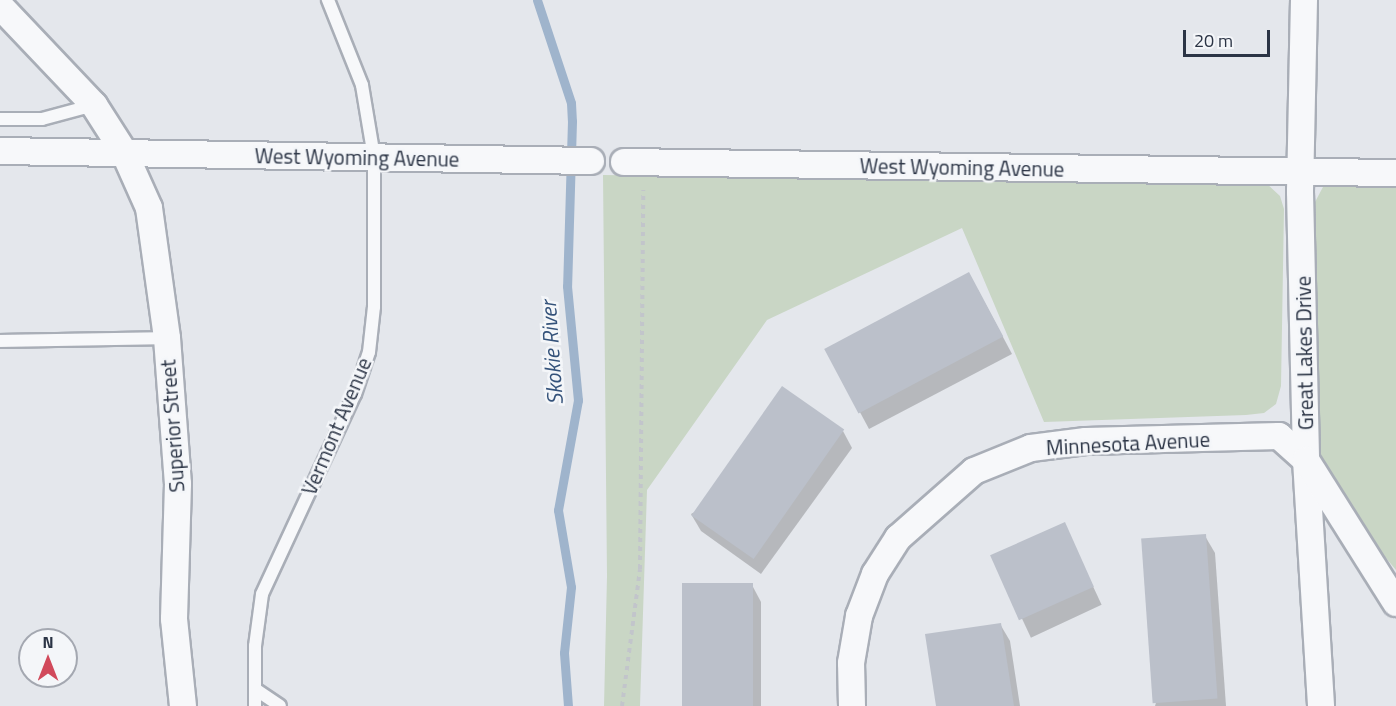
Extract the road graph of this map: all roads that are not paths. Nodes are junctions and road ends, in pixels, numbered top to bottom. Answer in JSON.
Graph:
{"nodes":[{"id":1,"x":328,"y":0,"type":"edge"},
{"id":2,"x":1304,"y":0,"type":"edge"},
{"id":3,"x":0,"y":6,"type":"edge"},
{"id":4,"x":94,"y":105,"type":"junction"},
{"id":5,"x":0,"y":119,"type":"edge"},
{"id":6,"x":0,"y":151,"type":"edge"},
{"id":7,"x":124,"y":152,"type":"junction"},
{"id":8,"x":374,"y":158,"type":"junction"},
{"id":9,"x":591,"y":161,"type":"dead end"},
{"id":10,"x":624,"y":162,"type":"dead end"},
{"id":11,"x":1299,"y":172,"type":"junction"},
{"id":12,"x":1396,"y":173,"type":"edge"},
{"id":13,"x":166,"y":338,"type":"junction"},
{"id":14,"x":0,"y":341,"type":"edge"},
{"id":15,"x":1306,"y":460,"type":"junction"},
{"id":16,"x":1396,"y":603,"type":"edge"},
{"id":17,"x":255,"y":689,"type":"junction"},
{"id":18,"x":183,"y":706,"type":"edge"},
{"id":19,"x":255,"y":706,"type":"edge"},
{"id":20,"x":280,"y":706,"type":"edge"},
{"id":21,"x":852,"y":706,"type":"edge"},
{"id":22,"x":1321,"y":706,"type":"edge"}],
"edges":[{"from":1,"to":8,"type":"lane","name":"Vermont Avenue"},
{"from":2,"to":11,"type":"street","name":"Great Lakes Drive"},
{"from":3,"to":4,"type":"street","name":"Superior Street"},
{"from":4,"to":5,"type":"lane"},
{"from":4,"to":7,"type":"street","name":"Superior Street"},
{"from":6,"to":7,"type":"street","name":"West Wyoming Avenue"},
{"from":7,"to":8,"type":"street","name":"West Wyoming Avenue"},
{"from":7,"to":13,"type":"street","name":"Superior Street"},
{"from":8,"to":9,"type":"street","name":"West Wyoming Avenue"},
{"from":8,"to":17,"type":"lane","name":"Vermont Avenue"},
{"from":10,"to":11,"type":"street","name":"West Wyoming Avenue"},
{"from":11,"to":12,"type":"street","name":"West Wyoming Avenue"},
{"from":11,"to":15,"type":"street","name":"Great Lakes Drive"},
{"from":13,"to":14,"type":"lane"},
{"from":13,"to":18,"type":"street","name":"Superior Street"},
{"from":15,"to":16,"type":"street"},
{"from":15,"to":21,"type":"street","name":"Minnesota Avenue"},
{"from":15,"to":22,"type":"street","name":"Great Lakes Drive"},
{"from":17,"to":19,"type":"lane","name":"Vermont Avenue"},
{"from":17,"to":20,"type":"lane"}]}
